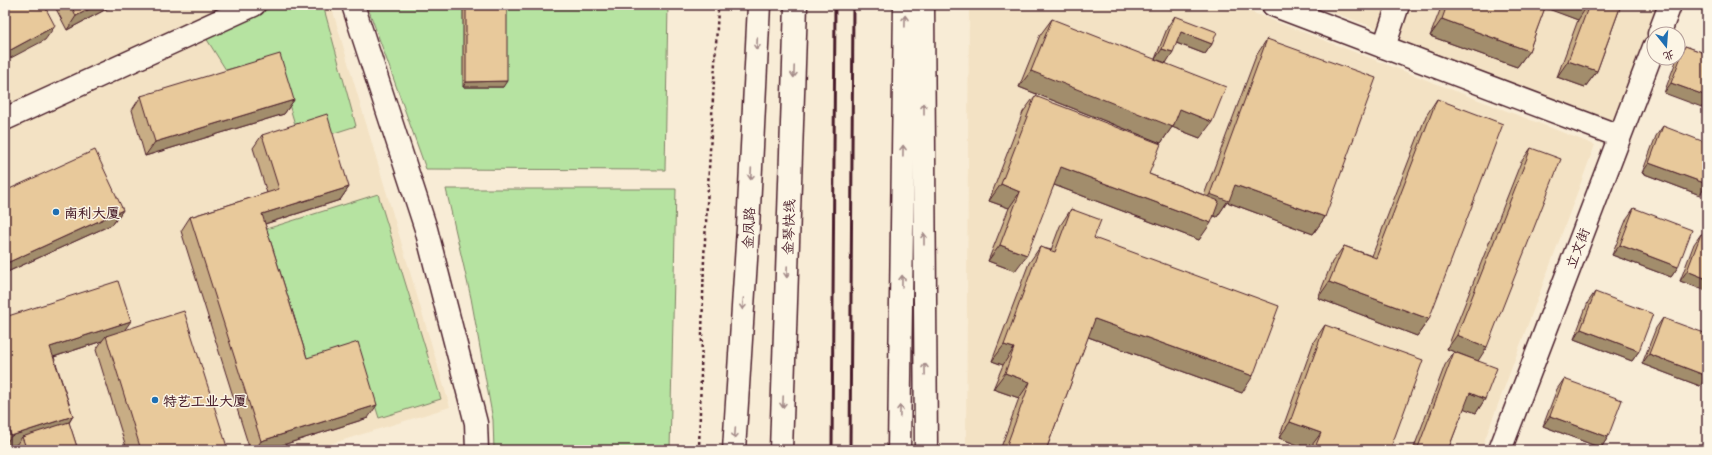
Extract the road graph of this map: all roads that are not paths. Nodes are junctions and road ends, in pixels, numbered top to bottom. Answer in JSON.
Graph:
{"nodes":[{"id":1,"x":254,"y":5,"type":"edge"},
{"id":2,"x":353,"y":5,"type":"edge"},
{"id":3,"x":759,"y":5,"type":"edge"},
{"id":4,"x":796,"y":5,"type":"edge"},
{"id":5,"x":905,"y":5,"type":"edge"},
{"id":6,"x":923,"y":5,"type":"edge"},
{"id":7,"x":1273,"y":5,"type":"edge"},
{"id":8,"x":1398,"y":5,"type":"edge"},
{"id":9,"x":1670,"y":5,"type":"edge"},
{"id":10,"x":1305,"y":11,"type":"edge"},
{"id":11,"x":1662,"y":26,"type":"edge"},
{"id":12,"x":1384,"y":47,"type":"junction"},
{"id":13,"x":1647,"y":66,"type":"edge"},
{"id":14,"x":5,"y":119,"type":"edge"},
{"id":15,"x":1619,"y":136,"type":"junction"},
{"id":16,"x":477,"y":450,"type":"edge"},
{"id":17,"x":734,"y":450,"type":"edge"},
{"id":18,"x":781,"y":450,"type":"edge"},
{"id":19,"x":899,"y":450,"type":"edge"},
{"id":20,"x":926,"y":450,"type":"edge"},
{"id":21,"x":1500,"y":450,"type":"edge"}],
"edges":[{"from":1,"to":14,"type":"main road"},
{"from":2,"to":16,"type":"main road"},
{"from":3,"to":17,"type":"main road","name":"金凤路","one_way":true},
{"from":4,"to":18,"type":"main road","name":"金琴快线","one_way":true},
{"from":19,"to":5,"type":"main road","one_way":true},
{"from":20,"to":6,"type":"main road","one_way":true},
{"from":7,"to":10,"type":"main road"},
{"from":8,"to":12,"type":"main road"},
{"from":9,"to":11,"type":"main road"},
{"from":10,"to":12,"type":"main road"},
{"from":12,"to":15,"type":"main road"},
{"from":13,"to":15,"type":"main road","name":"立文街"},
{"from":15,"to":21,"type":"main road","name":"立文街"}]}
